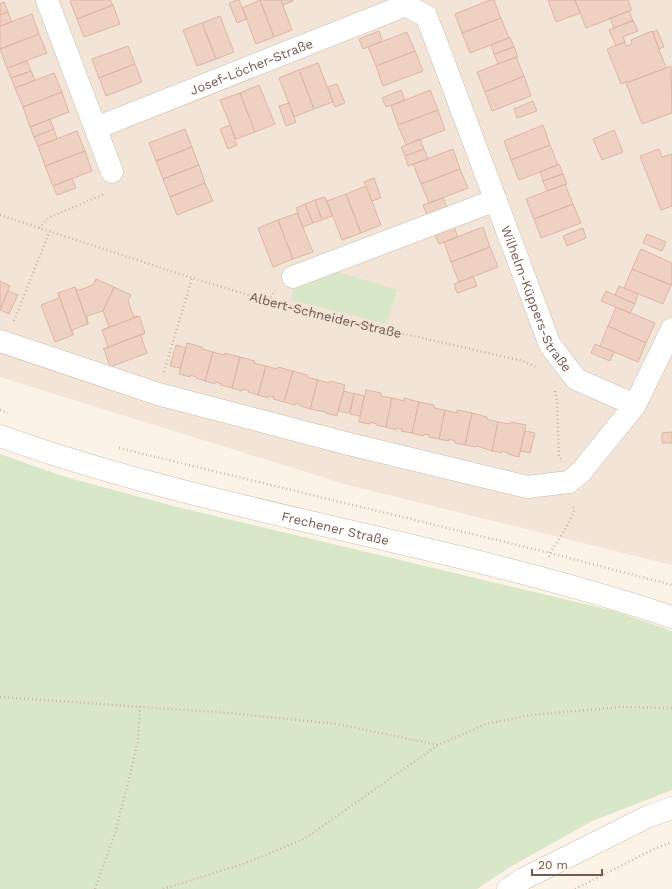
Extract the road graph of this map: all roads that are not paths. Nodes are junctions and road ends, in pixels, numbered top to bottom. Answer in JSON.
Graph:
{"nodes":[{"id":1,"x":47,"y":0,"type":"edge"},
{"id":2,"x":405,"y":3,"type":"edge"},
{"id":3,"x":96,"y":128,"type":"junction"},
{"id":4,"x":112,"y":172,"type":"road end"},
{"id":5,"x":496,"y":200,"type":"junction"},
{"id":6,"x":292,"y":277,"type":"dead end"},
{"id":7,"x":672,"y":329,"type":"edge"},
{"id":8,"x":3,"y":343,"type":"edge"},
{"id":9,"x":635,"y":405,"type":"junction"},
{"id":10,"x":0,"y":436,"type":"edge"},
{"id":11,"x":672,"y":617,"type":"edge"},
{"id":12,"x":672,"y":808,"type":"edge"},
{"id":13,"x":508,"y":889,"type":"edge"}],
"edges":[{"from":1,"to":3,"type":"street"},
{"from":2,"to":3,"type":"street","name":"Josef-Löcher-Straße"},
{"from":2,"to":5,"type":"street","name":"Wilhelm-Küppers-Straße"},
{"from":3,"to":4,"type":"street"},
{"from":5,"to":6,"type":"street"},
{"from":5,"to":9,"type":"street","name":"Wilhelm-Küppers-Straße"},
{"from":7,"to":9,"type":"street"},
{"from":8,"to":9,"type":"street"},
{"from":10,"to":11,"type":"street","name":"Frechener Straße"},
{"from":12,"to":13,"type":"street"}]}
